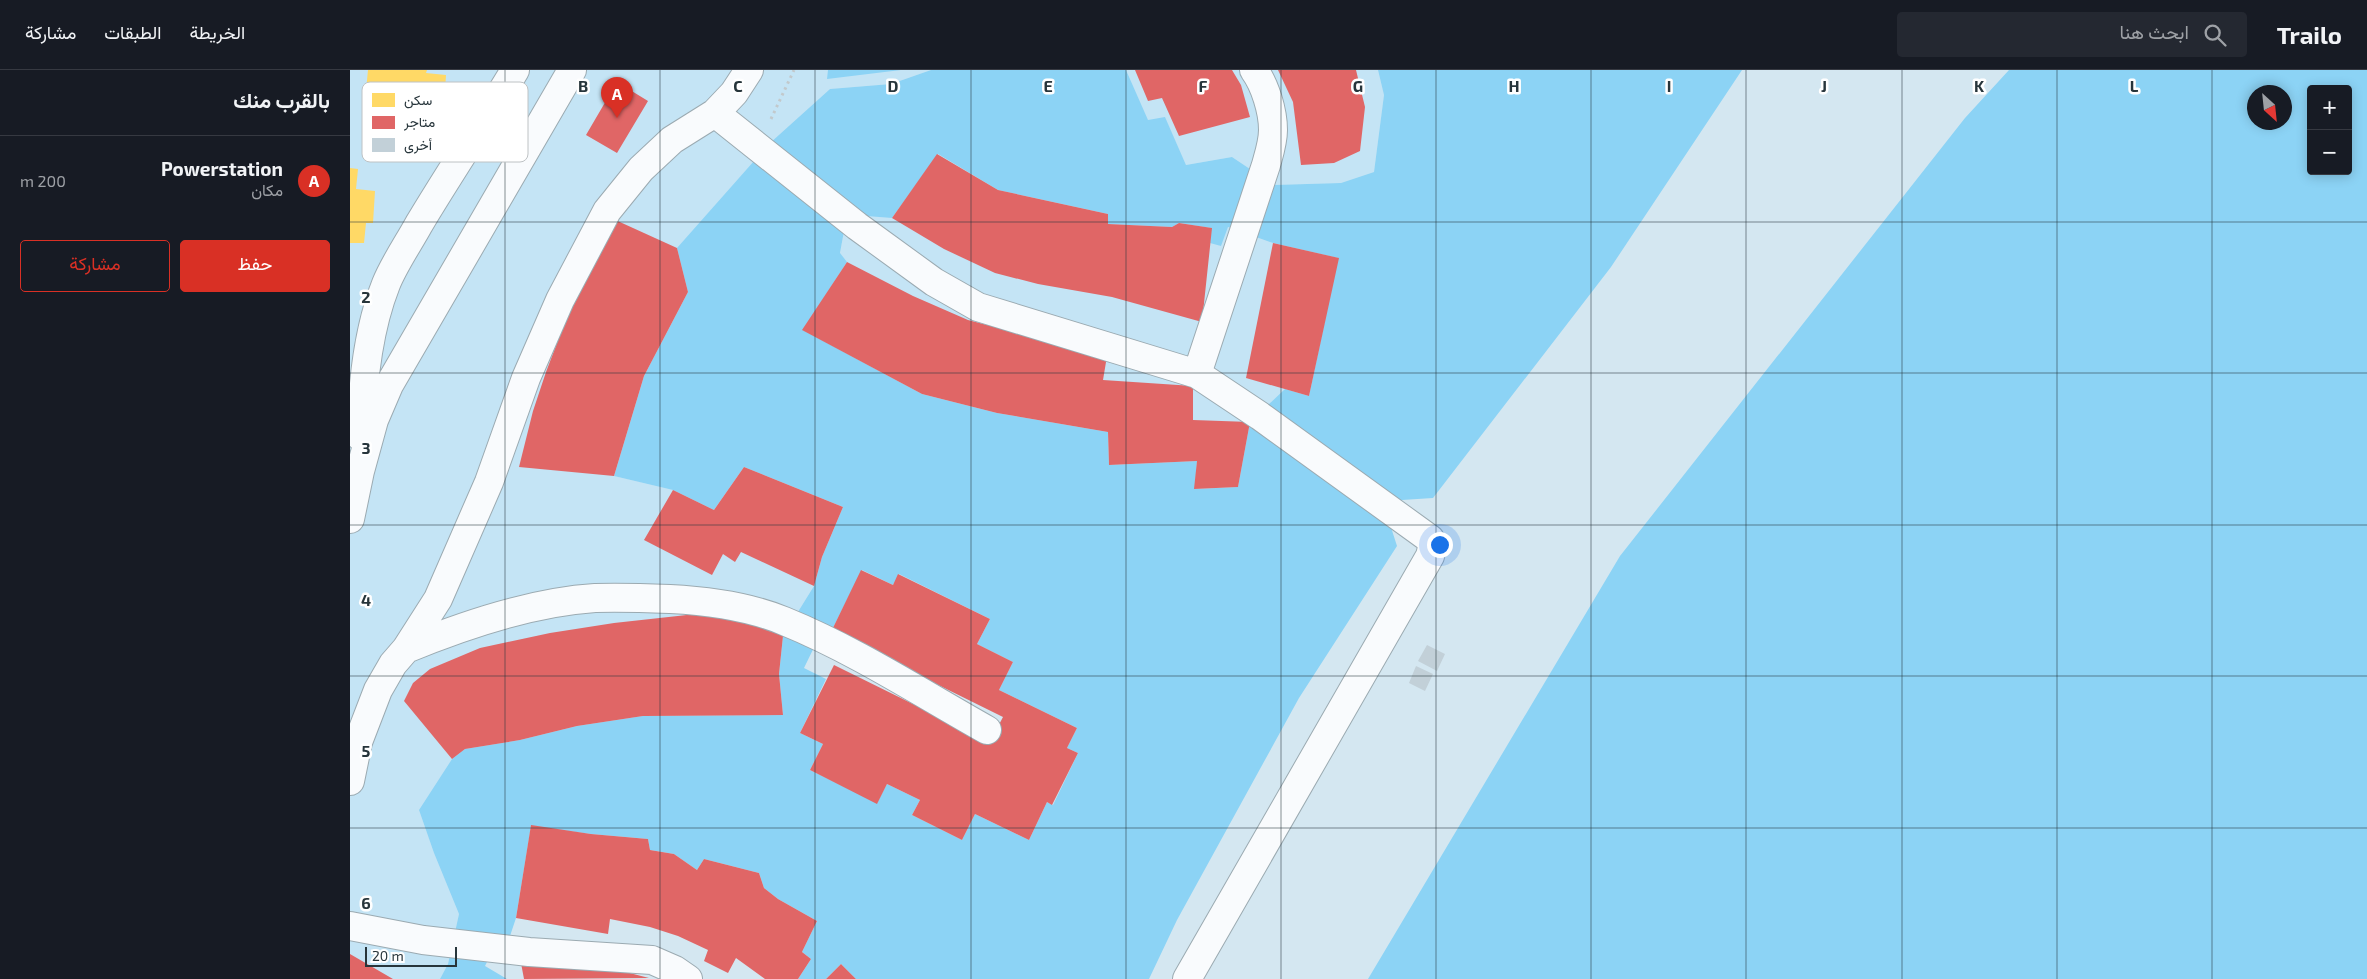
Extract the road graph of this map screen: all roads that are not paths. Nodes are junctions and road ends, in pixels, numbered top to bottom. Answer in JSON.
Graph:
{"nodes":[{"id":1,"x":516,"y":70,"type":"edge"},
{"id":2,"x":749,"y":70,"type":"edge"},
{"id":3,"x":1254,"y":70,"type":"edge"},
{"id":4,"x":571,"y":74,"type":"edge"},
{"id":5,"x":508,"y":82,"type":"edge"},
{"id":6,"x":715,"y":113,"type":"junction"},
{"id":7,"x":528,"y":147,"type":"edge"},
{"id":8,"x":457,"y":162,"type":"edge"},
{"id":9,"x":520,"y":162,"type":"edge"},
{"id":10,"x":1197,"y":374,"type":"junction"},
{"id":11,"x":350,"y":438,"type":"edge"},
{"id":12,"x":360,"y":471,"type":"junction"},
{"id":13,"x":350,"y":519,"type":"edge"},
{"id":14,"x":406,"y":649,"type":"junction"},
{"id":15,"x":987,"y":730,"type":"dead end"},
{"id":16,"x":350,"y":781,"type":"edge"},
{"id":17,"x":350,"y":926,"type":"edge"},
{"id":18,"x":688,"y":979,"type":"edge"},
{"id":19,"x":1187,"y":979,"type":"edge"}],
"edges":[{"from":1,"to":5,"type":"street"},
{"from":2,"to":6,"type":"street"},
{"from":3,"to":10,"type":"street"},
{"from":4,"to":7,"type":"street"},
{"from":6,"to":10,"type":"street"},
{"from":6,"to":14,"type":"street"},
{"from":8,"to":12,"type":"street"},
{"from":9,"to":12,"type":"street"},
{"from":10,"to":19,"type":"street"},
{"from":11,"to":12,"type":"street"},
{"from":12,"to":13,"type":"street"},
{"from":14,"to":15,"type":"street"},
{"from":14,"to":16,"type":"street"},
{"from":17,"to":18,"type":"street"}]}
